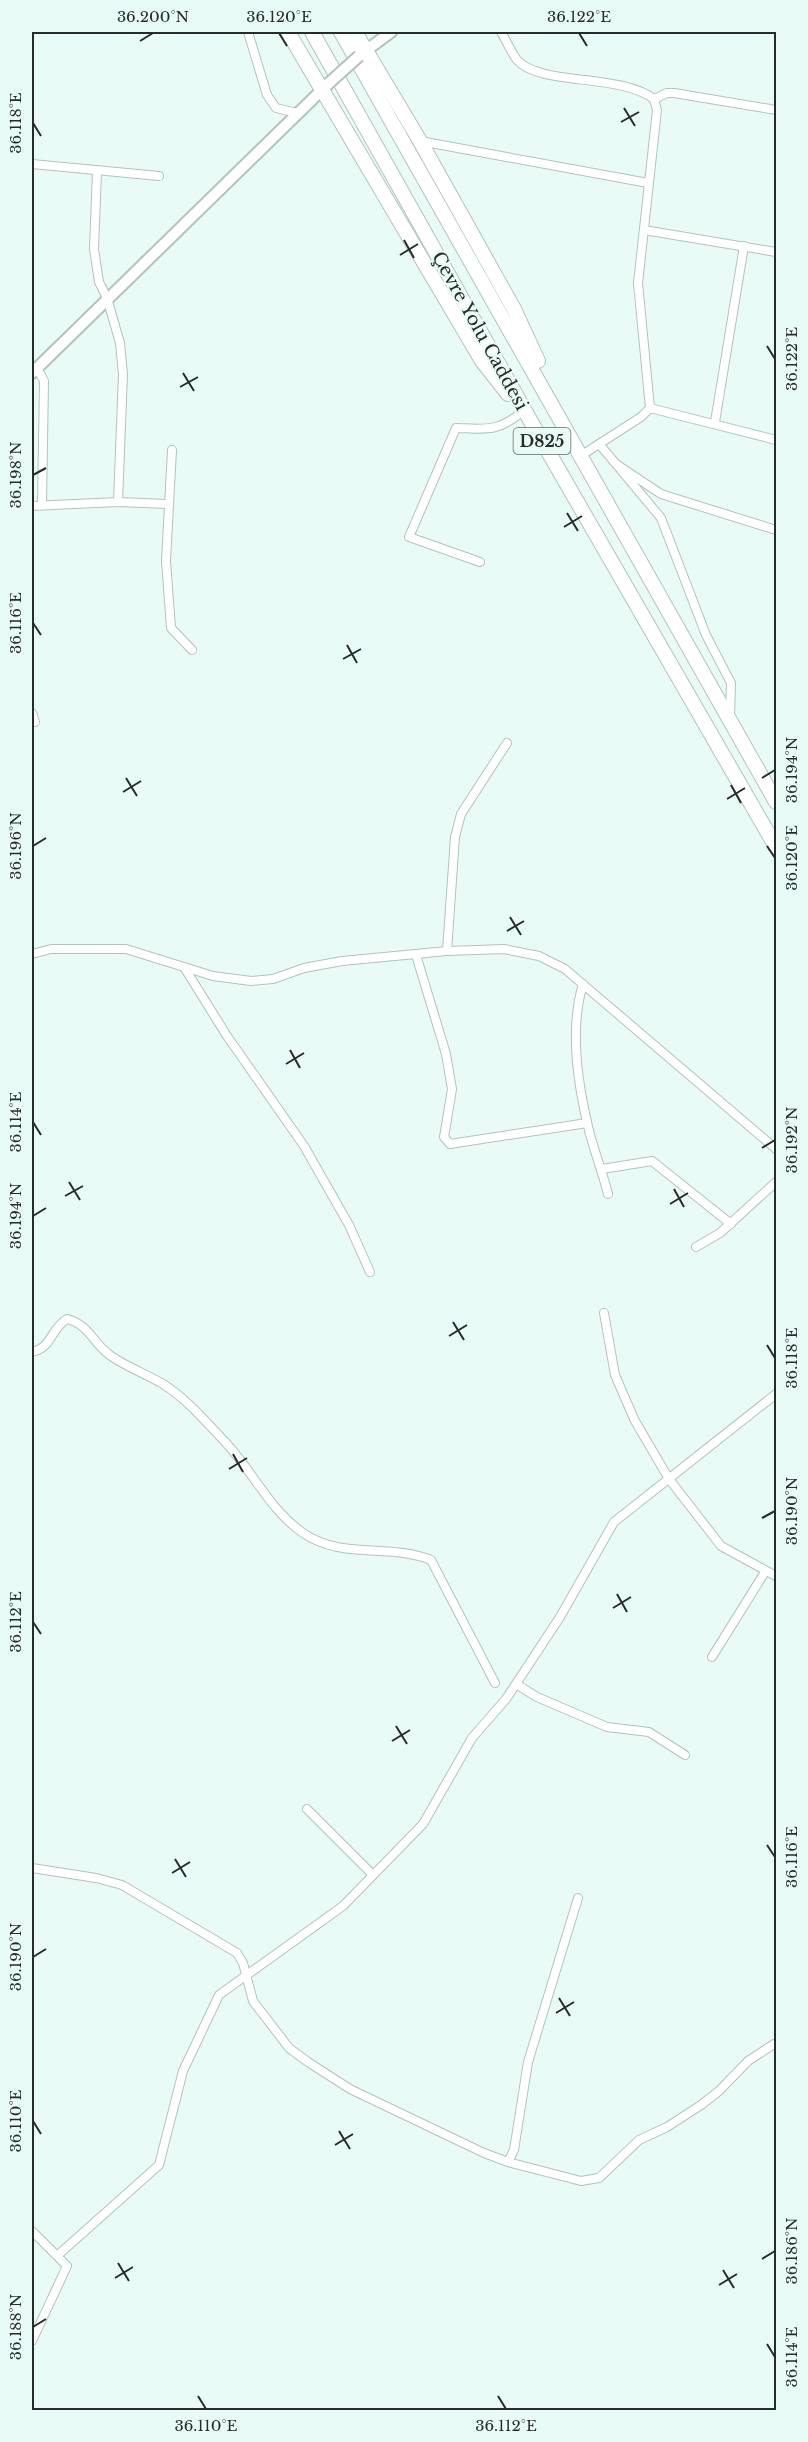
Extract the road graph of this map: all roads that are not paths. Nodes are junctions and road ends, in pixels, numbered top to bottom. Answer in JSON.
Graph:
{"nodes":[{"id":1,"x":248,"y":32,"type":"edge"},
{"id":2,"x":288,"y":32,"type":"edge"},
{"id":3,"x":312,"y":32,"type":"edge"},
{"id":4,"x":341,"y":32,"type":"edge"},
{"id":5,"x":355,"y":32,"type":"edge"},
{"id":6,"x":391,"y":32,"type":"edge"},
{"id":7,"x":501,"y":32,"type":"edge"},
{"id":8,"x":362,"y":54,"type":"junction"},
{"id":9,"x":325,"y":87,"type":"junction"},
{"id":10,"x":654,"y":99,"type":"junction"},
{"id":11,"x":777,"y":110,"type":"edge"},
{"id":12,"x":297,"y":114,"type":"junction"},
{"id":13,"x":420,"y":141,"type":"junction"},
{"id":14,"x":32,"y":164,"type":"edge"},
{"id":15,"x":97,"y":171,"type":"junction"},
{"id":16,"x":159,"y":176,"type":"dead end"},
{"id":17,"x":648,"y":183,"type":"junction"},
{"id":18,"x":644,"y":230,"type":"junction"},
{"id":19,"x":744,"y":246,"type":"junction"},
{"id":20,"x":777,"y":252,"type":"edge"},
{"id":21,"x":107,"y":298,"type":"junction"},
{"id":22,"x":34,"y":371,"type":"edge"},
{"id":23,"x":650,"y":408,"type":"junction"},
{"id":24,"x":522,"y":412,"type":"junction"},
{"id":25,"x":715,"y":422,"type":"junction"},
{"id":26,"x":534,"y":427,"type":"junction"},
{"id":27,"x":777,"y":440,"type":"edge"},
{"id":28,"x":599,"y":444,"type":"junction"},
{"id":29,"x":172,"y":450,"type":"dead end"},
{"id":30,"x":582,"y":455,"type":"junction"},
{"id":31,"x":616,"y":464,"type":"junction"},
{"id":32,"x":118,"y":502,"type":"junction"},
{"id":33,"x":167,"y":504,"type":"junction"},
{"id":34,"x":42,"y":505,"type":"junction"},
{"id":35,"x":32,"y":506,"type":"edge"},
{"id":36,"x":777,"y":530,"type":"edge"},
{"id":37,"x":480,"y":562,"type":"dead end"},
{"id":38,"x":192,"y":650,"type":"dead end"},
{"id":39,"x":32,"y":713,"type":"edge"},
{"id":40,"x":730,"y":721,"type":"junction"},
{"id":41,"x":35,"y":722,"type":"dead end"},
{"id":42,"x":507,"y":743,"type":"dead end"},
{"id":43,"x":777,"y":802,"type":"edge"},
{"id":44,"x":777,"y":847,"type":"edge"},
{"id":45,"x":447,"y":951,"type":"junction"},
{"id":46,"x":32,"y":954,"type":"edge"},
{"id":47,"x":416,"y":955,"type":"junction"},
{"id":48,"x":184,"y":967,"type":"junction"},
{"id":49,"x":584,"y":984,"type":"junction"},
{"id":50,"x":587,"y":1123,"type":"junction"},
{"id":51,"x":777,"y":1149,"type":"edge"},
{"id":52,"x":602,"y":1169,"type":"junction"},
{"id":53,"x":777,"y":1182,"type":"edge"},
{"id":54,"x":608,"y":1194,"type":"dead end"},
{"id":55,"x":731,"y":1224,"type":"junction"},
{"id":56,"x":696,"y":1247,"type":"dead end"},
{"id":57,"x":370,"y":1272,"type":"dead end"},
{"id":58,"x":604,"y":1313,"type":"dead end"},
{"id":59,"x":32,"y":1352,"type":"edge"},
{"id":60,"x":777,"y":1394,"type":"edge"},
{"id":61,"x":669,"y":1479,"type":"junction"},
{"id":62,"x":765,"y":1572,"type":"junction"},
{"id":63,"x":777,"y":1576,"type":"edge"},
{"id":64,"x":712,"y":1658,"type":"dead end"},
{"id":65,"x":495,"y":1683,"type":"dead end"},
{"id":66,"x":516,"y":1684,"type":"junction"},
{"id":67,"x":685,"y":1755,"type":"dead end"},
{"id":68,"x":307,"y":1809,"type":"dead end"},
{"id":69,"x":32,"y":1868,"type":"edge"},
{"id":70,"x":373,"y":1875,"type":"junction"},
{"id":71,"x":578,"y":1898,"type":"dead end"},
{"id":72,"x":247,"y":1977,"type":"junction"},
{"id":73,"x":774,"y":2044,"type":"dead end"},
{"id":74,"x":508,"y":2162,"type":"junction"},
{"id":75,"x":32,"y":2231,"type":"edge"},
{"id":76,"x":58,"y":2255,"type":"junction"},
{"id":77,"x":32,"y":2341,"type":"edge"}],
"edges":[{"from":1,"to":12,"type":"street"},
{"from":2,"to":9,"type":"highway"},
{"from":3,"to":26,"type":"highway","name":"Çevre Yolu Caddesi","number":"D825"},
{"from":4,"to":30,"type":"highway","name":"Çevre Yolu Caddesi","number":"D825"},
{"from":5,"to":8,"type":"highway"},
{"from":6,"to":8,"type":"street"},
{"from":7,"to":10,"type":"street"},
{"from":8,"to":9,"type":"street","bridge":true},
{"from":8,"to":13,"type":"highway"},
{"from":9,"to":12,"type":"street"},
{"from":9,"to":24,"type":"highway"},
{"from":10,"to":11,"type":"street"},
{"from":10,"to":17,"type":"street"},
{"from":12,"to":21,"type":"street"},
{"from":13,"to":17,"type":"street"},
{"from":13,"to":30,"type":"highway"},
{"from":14,"to":15,"type":"street"},
{"from":15,"to":16,"type":"street"},
{"from":15,"to":21,"type":"street"},
{"from":17,"to":18,"type":"street"},
{"from":18,"to":19,"type":"street"},
{"from":18,"to":23,"type":"street"},
{"from":19,"to":20,"type":"street"},
{"from":19,"to":25,"type":"street"},
{"from":21,"to":22,"type":"street"},
{"from":21,"to":32,"type":"street"},
{"from":22,"to":34,"type":"street"},
{"from":23,"to":25,"type":"street"},
{"from":23,"to":28,"type":"street"},
{"from":24,"to":26,"type":"highway"},
{"from":24,"to":37,"type":"street"},
{"from":25,"to":27,"type":"street"},
{"from":26,"to":44,"type":"highway","name":"Çevre Yolu Caddesi","number":"D825"},
{"from":28,"to":30,"type":"street"},
{"from":28,"to":31,"type":"street"},
{"from":29,"to":33,"type":"street"},
{"from":30,"to":40,"type":"highway","name":"Çevre Yolu Caddesi","number":"D825"},
{"from":31,"to":36,"type":"street"},
{"from":31,"to":40,"type":"street"},
{"from":32,"to":33,"type":"street"},
{"from":32,"to":34,"type":"street"},
{"from":33,"to":38,"type":"street"},
{"from":34,"to":35,"type":"street"},
{"from":39,"to":41,"type":"street"},
{"from":40,"to":43,"type":"highway","name":"Çevre Yolu Caddesi","number":"D825"},
{"from":42,"to":45,"type":"street"},
{"from":45,"to":47,"type":"street"},
{"from":45,"to":49,"type":"street"},
{"from":46,"to":48,"type":"street"},
{"from":47,"to":48,"type":"street"},
{"from":47,"to":50,"type":"street"},
{"from":48,"to":57,"type":"street"},
{"from":49,"to":50,"type":"street"},
{"from":49,"to":51,"type":"street"},
{"from":50,"to":52,"type":"street"},
{"from":52,"to":54,"type":"street"},
{"from":52,"to":55,"type":"street"},
{"from":53,"to":55,"type":"street"},
{"from":55,"to":56,"type":"street"},
{"from":58,"to":61,"type":"street"},
{"from":59,"to":65,"type":"street"},
{"from":60,"to":61,"type":"street"},
{"from":61,"to":62,"type":"street"},
{"from":61,"to":66,"type":"street"},
{"from":62,"to":63,"type":"street"},
{"from":62,"to":64,"type":"street"},
{"from":66,"to":67,"type":"street"},
{"from":66,"to":70,"type":"street"},
{"from":68,"to":70,"type":"street"},
{"from":69,"to":72,"type":"street"},
{"from":70,"to":72,"type":"street"},
{"from":71,"to":74,"type":"street"},
{"from":72,"to":74,"type":"street"},
{"from":72,"to":76,"type":"street"},
{"from":73,"to":74,"type":"street"},
{"from":75,"to":76,"type":"street"},
{"from":76,"to":77,"type":"street"}]}
